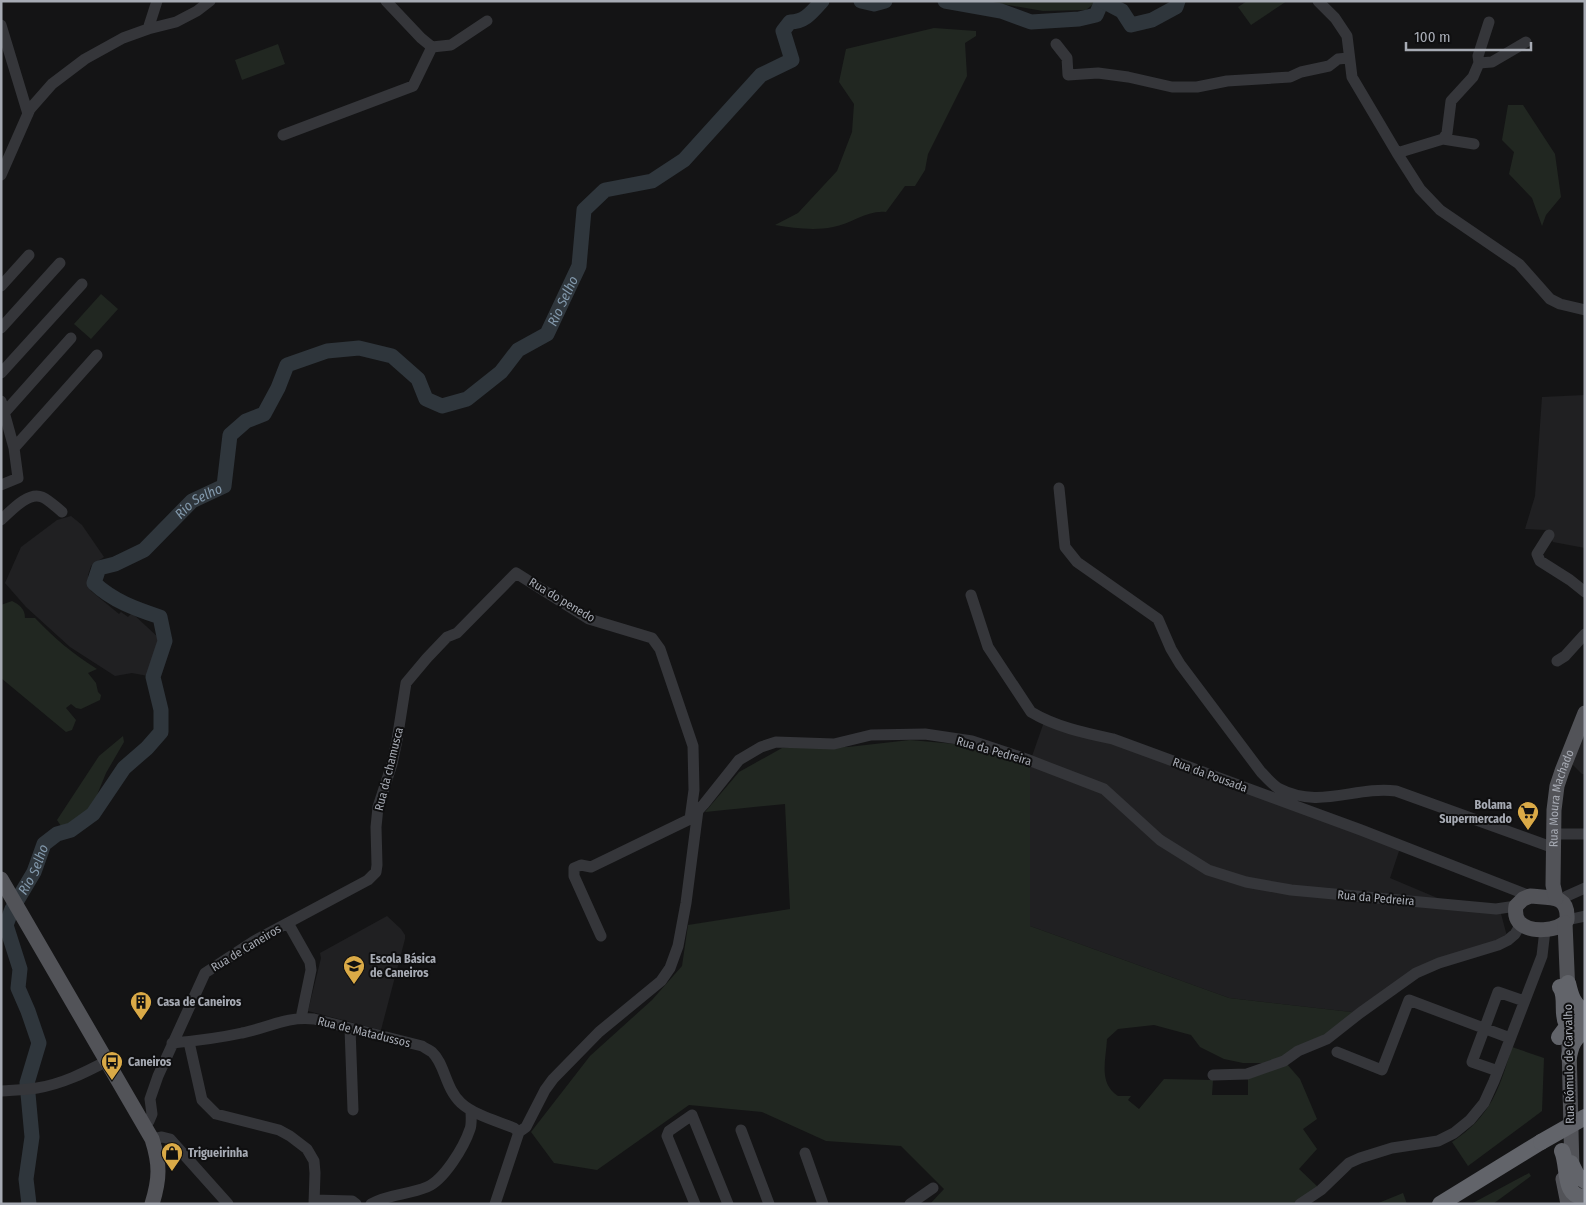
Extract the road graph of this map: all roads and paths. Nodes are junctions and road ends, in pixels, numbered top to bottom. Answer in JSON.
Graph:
{"nodes":[{"id":1,"x":157,"y":1,"type":"edge"},
{"id":2,"x":210,"y":1,"type":"edge"},
{"id":3,"x":386,"y":1,"type":"edge"},
{"id":4,"x":1318,"y":1,"type":"edge"},
{"id":5,"x":487,"y":21,"type":"dead end"},
{"id":6,"x":1489,"y":22,"type":"dead end"},
{"id":7,"x":1,"y":25,"type":"edge"},
{"id":8,"x":148,"y":28,"type":"junction"},
{"id":9,"x":1526,"y":42,"type":"dead end"},
{"id":10,"x":1056,"y":44,"type":"dead end"},
{"id":11,"x":432,"y":47,"type":"junction"},
{"id":12,"x":1348,"y":58,"type":"junction"},
{"id":13,"x":1479,"y":63,"type":"junction"},
{"id":14,"x":28,"y":114,"type":"junction"},
{"id":15,"x":283,"y":135,"type":"dead end"},
{"id":16,"x":1443,"y":139,"type":"junction"},
{"id":17,"x":1474,"y":144,"type":"dead end"},
{"id":18,"x":1397,"y":153,"type":"junction"},
{"id":19,"x":1,"y":175,"type":"edge"},
{"id":20,"x":29,"y":255,"type":"dead end"},
{"id":21,"x":60,"y":263,"type":"dead end"},
{"id":22,"x":82,"y":284,"type":"dead end"},
{"id":23,"x":1,"y":286,"type":"edge"},
{"id":24,"x":1585,"y":310,"type":"edge"},
{"id":25,"x":1,"y":328,"type":"edge"},
{"id":26,"x":71,"y":338,"type":"dead end"},
{"id":27,"x":97,"y":355,"type":"dead end"},
{"id":28,"x":1,"y":373,"type":"edge"},
{"id":29,"x":3,"y":406,"type":"edge"},
{"id":30,"x":14,"y":448,"type":"junction"},
{"id":31,"x":1,"y":485,"type":"edge"},
{"id":32,"x":1059,"y":488,"type":"dead end"},
{"id":33,"x":62,"y":512,"type":"dead end"},
{"id":34,"x":1,"y":520,"type":"edge"},
{"id":35,"x":1549,"y":535,"type":"dead end"},
{"id":36,"x":1585,"y":592,"type":"edge"},
{"id":37,"x":971,"y":595,"type":"dead end"},
{"id":38,"x":457,"y":633,"type":"joint"},
{"id":39,"x":1585,"y":634,"type":"edge"},
{"id":40,"x":1557,"y":661,"type":"dead end"},
{"id":41,"x":1585,"y":713,"type":"edge"},
{"id":42,"x":698,"y":810,"type":"junction"},
{"id":43,"x":690,"y":819,"type":"junction"},
{"id":44,"x":1585,"y":834,"type":"edge"},
{"id":45,"x":1554,"y":841,"type":"junction"},
{"id":46,"x":5,"y":885,"type":"edge"},
{"id":47,"x":356,"y":886,"type":"joint"},
{"id":48,"x":1585,"y":888,"type":"edge"},
{"id":49,"x":1522,"y":904,"type":"junction"},
{"id":50,"x":1564,"y":913,"type":"edge"},
{"id":51,"x":288,"y":923,"type":"junction"},
{"id":52,"x":601,"y":936,"type":"dead end"},
{"id":53,"x":1564,"y":984,"type":"junction"},
{"id":54,"x":1524,"y":1001,"type":"junction"},
{"id":55,"x":1585,"y":1012,"type":"edge"},
{"id":56,"x":301,"y":1018,"type":"junction"},
{"id":57,"x":1585,"y":1021,"type":"edge"},
{"id":58,"x":350,"y":1028,"type":"junction"},
{"id":59,"x":1485,"y":1028,"type":"junction"},
{"id":60,"x":1563,"y":1031,"type":"junction"},
{"id":61,"x":1585,"y":1031,"type":"edge"},
{"id":62,"x":1510,"y":1038,"type":"junction"},
{"id":63,"x":189,"y":1042,"type":"junction"},
{"id":64,"x":172,"y":1043,"type":"junction"},
{"id":65,"x":1337,"y":1052,"type":"dead end"},
{"id":66,"x":1569,"y":1056,"type":"junction"},
{"id":67,"x":107,"y":1061,"type":"junction"},
{"id":68,"x":1498,"y":1071,"type":"junction"},
{"id":69,"x":1213,"y":1076,"type":"dead end"},
{"id":70,"x":1,"y":1091,"type":"edge"},
{"id":71,"x":353,"y":1110,"type":"dead end"},
{"id":72,"x":471,"y":1110,"type":"junction"},
{"id":73,"x":1585,"y":1116,"type":"edge"},
{"id":74,"x":144,"y":1125,"type":"junction"},
{"id":75,"x":741,"y":1130,"type":"dead end"},
{"id":76,"x":1585,"y":1130,"type":"edge"},
{"id":77,"x":519,"y":1132,"type":"junction"},
{"id":78,"x":152,"y":1139,"type":"junction"},
{"id":79,"x":1542,"y":1147,"type":"junction"},
{"id":80,"x":805,"y":1153,"type":"dead end"},
{"id":81,"x":1566,"y":1157,"type":"junction"},
{"id":82,"x":1585,"y":1181,"type":"edge"},
{"id":83,"x":933,"y":1188,"type":"dead end"},
{"id":84,"x":1577,"y":1199,"type":"edge"},
{"id":85,"x":314,"y":1202,"type":"edge"},
{"id":86,"x":152,"y":1204,"type":"edge"},
{"id":87,"x":228,"y":1204,"type":"edge"},
{"id":88,"x":356,"y":1204,"type":"edge"},
{"id":89,"x":371,"y":1204,"type":"edge"},
{"id":90,"x":494,"y":1204,"type":"edge"},
{"id":91,"x":695,"y":1204,"type":"edge"},
{"id":92,"x":728,"y":1204,"type":"edge"},
{"id":93,"x":769,"y":1204,"type":"edge"},
{"id":94,"x":823,"y":1204,"type":"edge"},
{"id":95,"x":910,"y":1204,"type":"edge"},
{"id":96,"x":1300,"y":1204,"type":"edge"},
{"id":97,"x":1440,"y":1204,"type":"edge"},
{"id":98,"x":1458,"y":1204,"type":"edge"}],
"edges":[{"from":1,"to":8,"type":"street"},
{"from":2,"to":8,"type":"street"},
{"from":3,"to":11,"type":"street"},
{"from":4,"to":12,"type":"street"},
{"from":5,"to":11,"type":"street"},
{"from":6,"to":13,"type":"street"},
{"from":7,"to":14,"type":"street"},
{"from":8,"to":14,"type":"street"},
{"from":9,"to":13,"type":"street"},
{"from":10,"to":12,"type":"street"},
{"from":11,"to":15,"type":"street"},
{"from":12,"to":18,"type":"street"},
{"from":13,"to":16,"type":"street"},
{"from":14,"to":19,"type":"street"},
{"from":16,"to":17,"type":"street"},
{"from":16,"to":18,"type":"street"},
{"from":18,"to":24,"type":"street"},
{"from":20,"to":23,"type":"street"},
{"from":21,"to":25,"type":"street"},
{"from":22,"to":28,"type":"street"},
{"from":26,"to":29,"type":"street"},
{"from":27,"to":30,"type":"street"},
{"from":29,"to":30,"type":"street"},
{"from":30,"to":31,"type":"street"},
{"from":32,"to":45,"type":"street"},
{"from":33,"to":34,"type":"street"},
{"from":35,"to":36,"type":"street"},
{"from":37,"to":49,"type":"street","name":"Rua da Pousada"},
{"from":38,"to":43,"type":"street","name":"Rua do penedo"},
{"from":38,"to":47,"type":"street","name":"Rua da chamusca"},
{"from":39,"to":40,"type":"street"},
{"from":41,"to":45,"type":"main road","name":"Rua Moura Machado"},
{"from":42,"to":43,"type":"street","name":"Rua da Pedreira"},
{"from":42,"to":49,"type":"street","name":"Rua da Pedreira"},
{"from":42,"to":77,"type":"street"},
{"from":43,"to":52,"type":"street","name":"Rua da Pedreira"},
{"from":44,"to":45,"type":"street"},
{"from":45,"to":50,"type":"main road","name":"Rua Moura Machado"},
{"from":46,"to":67,"type":"main road"},
{"from":47,"to":51,"type":"street","name":"Rua de Caneiros"},
{"from":48,"to":50,"type":"street"},
{"from":49,"to":50,"type":"main road"},
{"from":49,"to":50,"type":"main road"},
{"from":49,"to":69,"type":"street"},
{"from":50,"to":53,"type":"main road"},
{"from":50,"to":54,"type":"street"},
{"from":51,"to":56,"type":"street"},
{"from":51,"to":64,"type":"street","name":"Rua de Caneiros"},
{"from":53,"to":55,"type":"highway"},
{"from":53,"to":60,"type":"highway"},
{"from":54,"to":59,"type":"street"},
{"from":54,"to":62,"type":"street"},
{"from":56,"to":58,"type":"street","name":"Rua de Matadussos"},
{"from":56,"to":63,"type":"street","name":"Rua de Matadussos"},
{"from":57,"to":60,"type":"highway"},
{"from":58,"to":71,"type":"street"},
{"from":58,"to":72,"type":"street","name":"Rua de Matadussos"},
{"from":59,"to":62,"type":"street"},
{"from":59,"to":65,"type":"street"},
{"from":59,"to":68,"type":"street"},
{"from":60,"to":61,"type":"highway"},
{"from":60,"to":66,"type":"main road","name":"Rua Rómulo de Carvalho"},
{"from":60,"to":81,"type":"main road","name":"Rua Rómulo de Carvalho"},
{"from":61,"to":66,"type":"highway"},
{"from":62,"to":68,"type":"street"},
{"from":63,"to":64,"type":"street","name":"Rua de Matadussos"},
{"from":63,"to":85,"type":"street"},
{"from":64,"to":74,"type":"street","name":"Rua de Caneiros"},
{"from":66,"to":81,"type":"main road","name":"Rua Rómulo de Carvalho"},
{"from":67,"to":70,"type":"street"},
{"from":67,"to":74,"type":"main road"},
{"from":68,"to":96,"type":"street"},
{"from":72,"to":77,"type":"street","name":"Rua de Matadussos"},
{"from":72,"to":89,"type":"street"},
{"from":73,"to":79,"type":"highway","bridge":true},
{"from":74,"to":78,"type":"main road"},
{"from":75,"to":93,"type":"street"},
{"from":76,"to":79,"type":"highway"},
{"from":77,"to":90,"type":"street"},
{"from":78,"to":86,"type":"main road"},
{"from":78,"to":87,"type":"street"},
{"from":79,"to":97,"type":"highway"},
{"from":79,"to":98,"type":"highway"},
{"from":80,"to":94,"type":"street"},
{"from":81,"to":82,"type":"highway"},
{"from":81,"to":84,"type":"highway"},
{"from":83,"to":95,"type":"street"},
{"from":85,"to":88,"type":"street"},
{"from":91,"to":92,"type":"street"}]}
